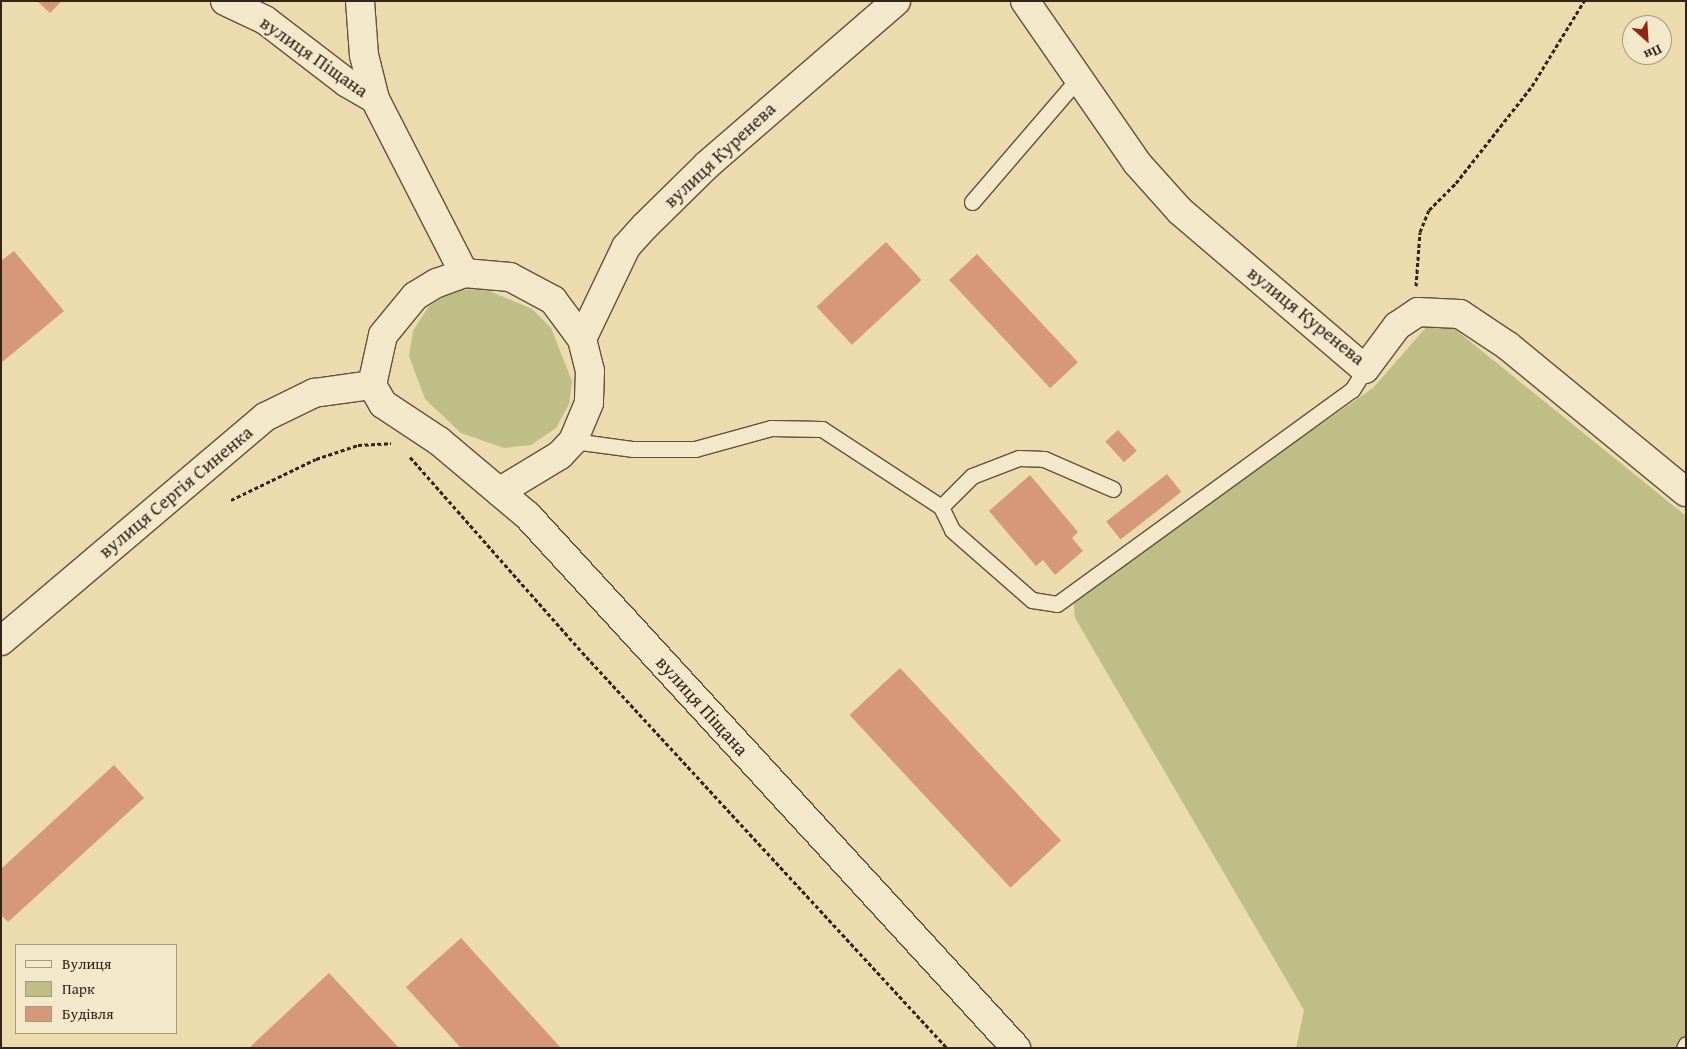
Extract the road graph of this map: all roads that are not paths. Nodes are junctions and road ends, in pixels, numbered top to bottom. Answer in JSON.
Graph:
{"nodes":[{"id":1,"x":225,"y":1,"type":"edge"},
{"id":2,"x":360,"y":1,"type":"edge"},
{"id":3,"x":896,"y":1,"type":"edge"},
{"id":4,"x":1024,"y":1,"type":"edge"},
{"id":5,"x":1076,"y":81,"type":"junction"},
{"id":6,"x":375,"y":99,"type":"junction"},
{"id":7,"x":972,"y":202,"type":"dead end"},
{"id":8,"x":464,"y":273,"type":"junction"},
{"id":9,"x":582,"y":339,"type":"junction"},
{"id":10,"x":1365,"y":369,"type":"junction"},
{"id":11,"x":372,"y":385,"type":"junction"},
{"id":12,"x":573,"y":441,"type":"junction"},
{"id":13,"x":1113,"y":489,"type":"dead end"},
{"id":14,"x":499,"y":492,"type":"junction"},
{"id":15,"x":1686,"y":492,"type":"edge"},
{"id":16,"x":941,"y":507,"type":"junction"},
{"id":17,"x":1,"y":641,"type":"edge"},
{"id":18,"x":1686,"y":1044,"type":"edge"},
{"id":19,"x":1016,"y":1048,"type":"edge"},
{"id":20,"x":1684,"y":1048,"type":"edge"}],
"edges":[{"from":1,"to":6,"type":"street","name":"вулиця Піщана"},
{"from":2,"to":6,"type":"street"},
{"from":3,"to":9,"type":"street","name":"вулиця Куренева"},
{"from":4,"to":5,"type":"street","name":"вулиця Куренева"},
{"from":5,"to":7,"type":"lane"},
{"from":5,"to":10,"type":"street","name":"вулиця Куренева"},
{"from":6,"to":8,"type":"street"},
{"from":8,"to":9,"type":"street"},
{"from":8,"to":11,"type":"street"},
{"from":9,"to":12,"type":"street"},
{"from":10,"to":15,"type":"street","name":"вулиця Куренева"},
{"from":10,"to":16,"type":"lane"},
{"from":11,"to":14,"type":"street","name":"вулиця Піщана"},
{"from":11,"to":17,"type":"street","name":"вулиця Сергія Синенка"},
{"from":12,"to":14,"type":"street"},
{"from":12,"to":16,"type":"lane"},
{"from":13,"to":16,"type":"lane"},
{"from":14,"to":19,"type":"street","name":"вулиця Піщана"},
{"from":18,"to":20,"type":"lane"}]}
